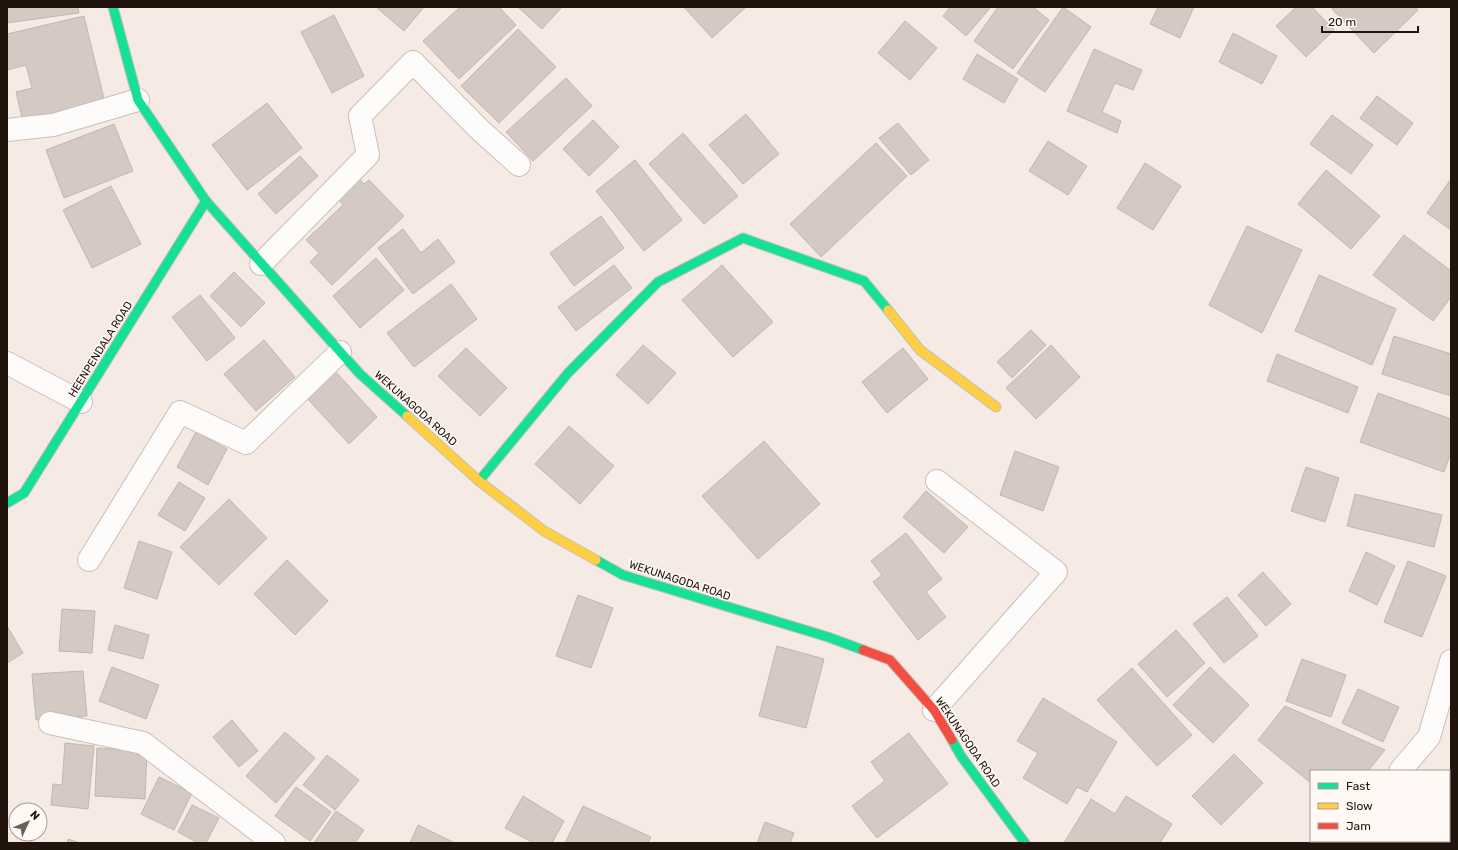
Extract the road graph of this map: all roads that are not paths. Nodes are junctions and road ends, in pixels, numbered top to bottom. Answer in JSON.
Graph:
{"nodes":[{"id":1,"x":113,"y":7,"type":"edge"},
{"id":2,"x":138,"y":100,"type":"junction"},
{"id":3,"x":7,"y":130,"type":"edge"},
{"id":4,"x":519,"y":165,"type":"dead end"},
{"id":5,"x":206,"y":201,"type":"junction"},
{"id":6,"x":261,"y":264,"type":"junction"},
{"id":7,"x":340,"y":352,"type":"junction"},
{"id":8,"x":7,"y":362,"type":"edge"},
{"id":9,"x":81,"y":402,"type":"junction"},
{"id":10,"x":996,"y":407,"type":"dead end"},
{"id":11,"x":479,"y":481,"type":"junction"},
{"id":12,"x":937,"y":481,"type":"dead end"},
{"id":13,"x":7,"y":503,"type":"edge"},
{"id":14,"x":89,"y":560,"type":"dead end"},
{"id":15,"x":1451,"y":661,"type":"edge"},
{"id":16,"x":934,"y":710,"type":"junction"},
{"id":17,"x":50,"y":723,"type":"dead end"},
{"id":18,"x":1401,"y":770,"type":"edge"},
{"id":19,"x":274,"y":843,"type":"edge"},
{"id":20,"x":1025,"y":843,"type":"edge"}],
"edges":[{"from":1,"to":2,"type":"street","name":"WEKUNAGODA ROAD"},
{"from":2,"to":3,"type":"street"},
{"from":2,"to":5,"type":"street","name":"WEKUNAGODA ROAD"},
{"from":4,"to":6,"type":"street"},
{"from":5,"to":6,"type":"street","name":"WEKUNAGODA ROAD"},
{"from":5,"to":9,"type":"street","name":"HEENPENDALA ROAD"},
{"from":6,"to":7,"type":"street","name":"WEKUNAGODA ROAD"},
{"from":7,"to":11,"type":"street","name":"WEKUNAGODA ROAD"},
{"from":7,"to":14,"type":"street"},
{"from":8,"to":9,"type":"street"},
{"from":9,"to":13,"type":"street","name":"HEENPENDALA ROAD"},
{"from":10,"to":11,"type":"street"},
{"from":11,"to":16,"type":"street","name":"WEKUNAGODA ROAD"},
{"from":12,"to":16,"type":"street"},
{"from":15,"to":18,"type":"street"},
{"from":16,"to":20,"type":"street","name":"WEKUNAGODA ROAD"},
{"from":17,"to":19,"type":"street"}]}
